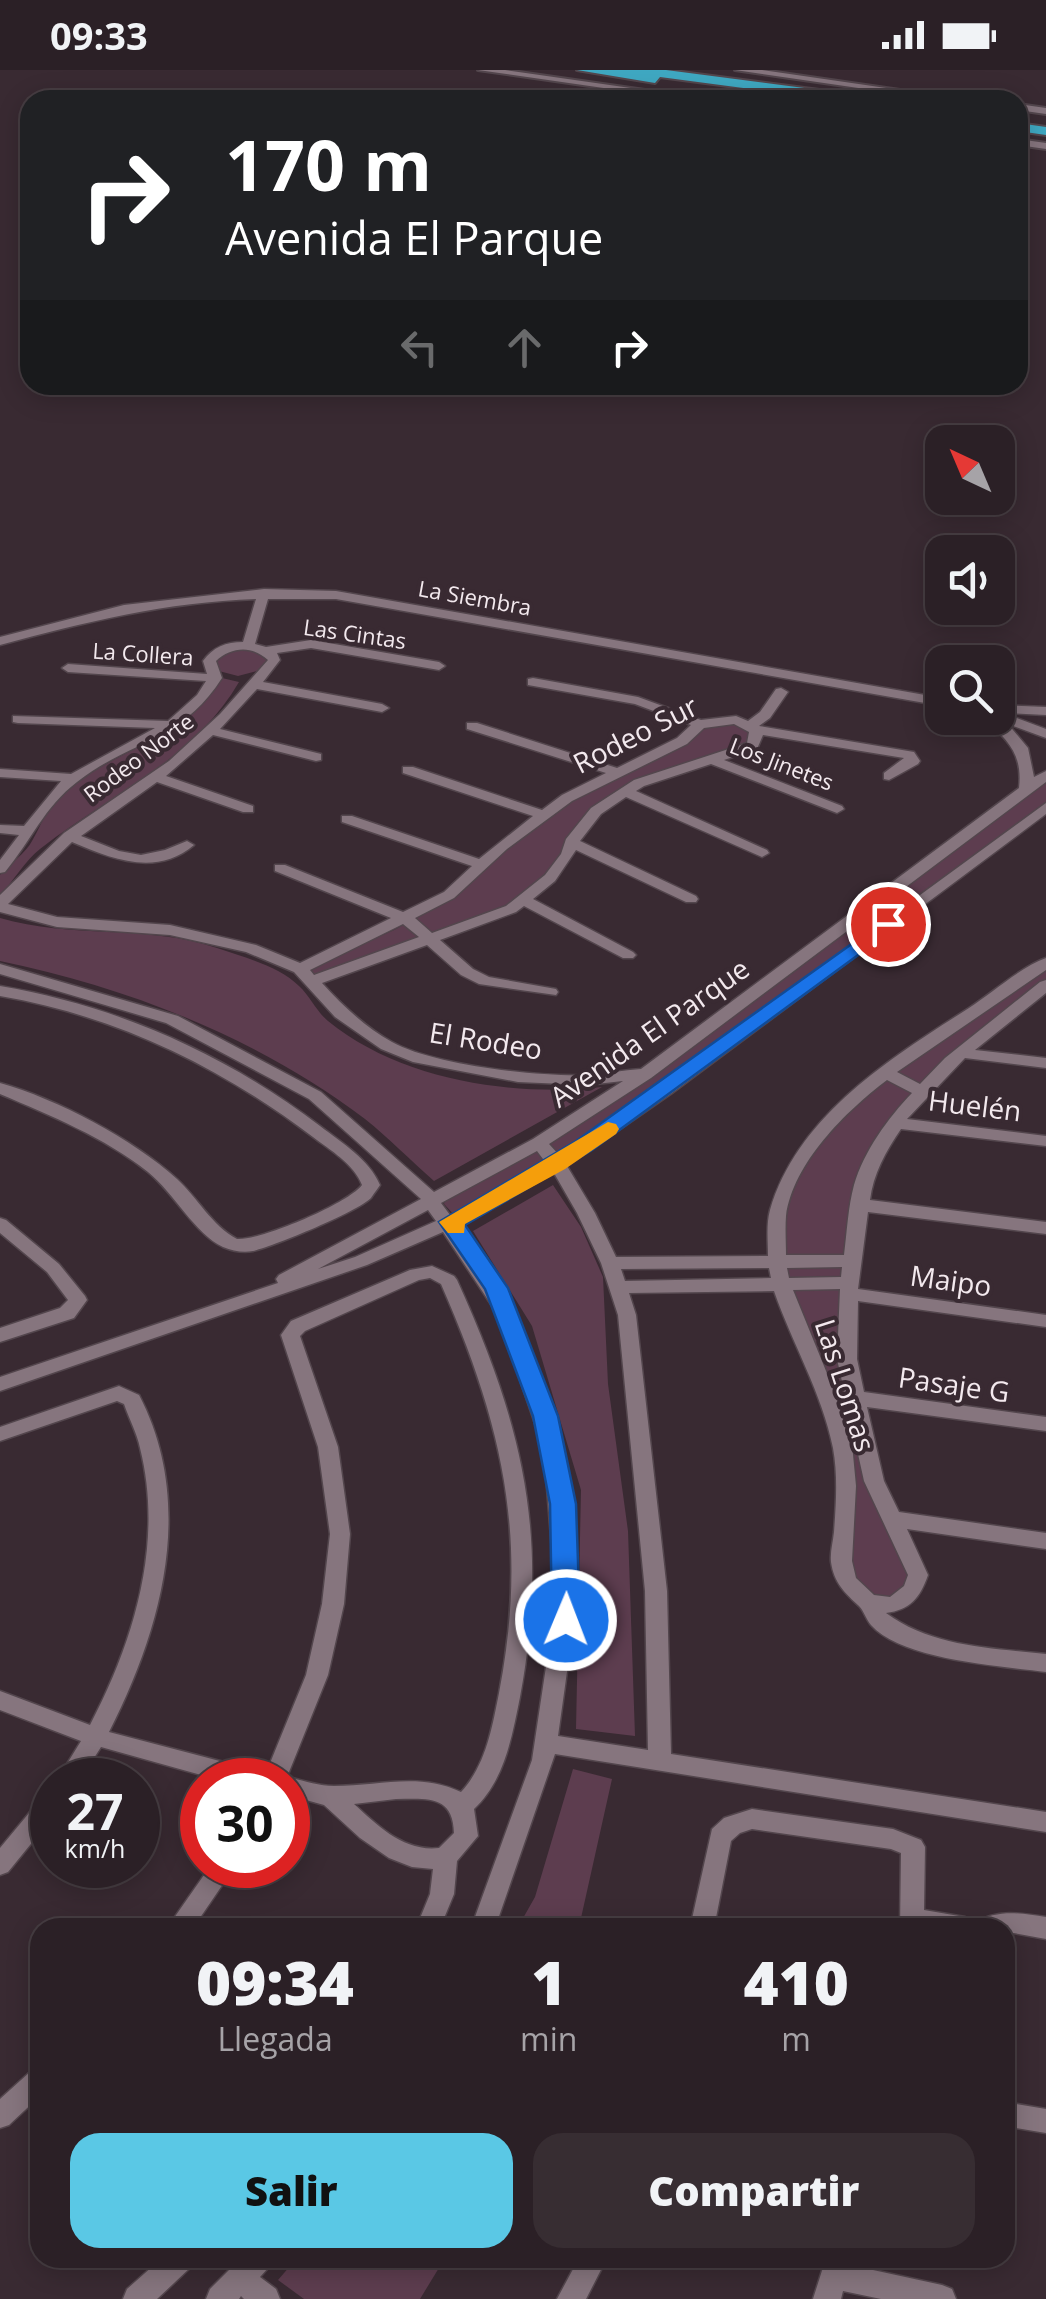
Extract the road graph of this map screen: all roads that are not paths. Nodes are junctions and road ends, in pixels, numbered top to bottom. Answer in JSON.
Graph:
{"nodes":[{"id":1,"x":483,"y":70,"type":"edge"},
{"id":2,"x":558,"y":70,"type":"edge"},
{"id":3,"x":584,"y":70,"type":"edge"},
{"id":4,"x":636,"y":70,"type":"edge"},
{"id":5,"x":731,"y":70,"type":"edge"},
{"id":6,"x":742,"y":70,"type":"edge"},
{"id":7,"x":636,"y":90,"type":"edge"},
{"id":8,"x":651,"y":90,"type":"edge"},
{"id":9,"x":736,"y":90,"type":"edge"},
{"id":10,"x":789,"y":90,"type":"edge"},
{"id":11,"x":890,"y":90,"type":"edge"},
{"id":12,"x":264,"y":593,"type":"junction"},
{"id":13,"x":0,"y":641,"type":"edge"},
{"id":14,"x":248,"y":646,"type":"junction"},
{"id":15,"x":266,"y":651,"type":"junction"},
{"id":16,"x":438,"y":666,"type":"dead end"},
{"id":17,"x":68,"y":668,"type":"dead end"},
{"id":18,"x":215,"y":678,"type":"junction"},
{"id":19,"x":533,"y":682,"type":"dead end"},
{"id":20,"x":253,"y":684,"type":"junction"},
{"id":21,"x":781,"y":692,"type":"dead end"},
{"id":22,"x":925,"y":699,"type":"edge"},
{"id":23,"x":382,"y":708,"type":"dead end"},
{"id":24,"x":195,"y":709,"type":"junction"},
{"id":25,"x":1046,"y":711,"type":"edge"},
{"id":26,"x":1015,"y":713,"type":"edge"},
{"id":27,"x":225,"y":717,"type":"junction"},
{"id":28,"x":18,"y":718,"type":"dead end"},
{"id":29,"x":1015,"y":722,"type":"edge"},
{"id":30,"x":700,"y":724,"type":"junction"},
{"id":31,"x":172,"y":726,"type":"junction"},
{"id":32,"x":472,"y":726,"type":"dead end"},
{"id":33,"x":753,"y":728,"type":"junction"},
{"id":34,"x":210,"y":731,"type":"junction"},
{"id":35,"x":1046,"y":734,"type":"edge"},
{"id":36,"x":1012,"y":735,"type":"edge"},
{"id":37,"x":316,"y":756,"type":"dead end"},
{"id":38,"x":710,"y":759,"type":"junction"},
{"id":39,"x":408,"y":770,"type":"dead end"},
{"id":40,"x":616,"y":772,"type":"junction"},
{"id":41,"x":0,"y":774,"type":"edge"},
{"id":42,"x":889,"y":776,"type":"dead end"},
{"id":43,"x":1046,"y":776,"type":"edge"},
{"id":44,"x":156,"y":777,"type":"junction"},
{"id":45,"x":73,"y":778,"type":"junction"},
{"id":46,"x":1026,"y":789,"type":"junction"},
{"id":47,"x":626,"y":792,"type":"junction"},
{"id":48,"x":567,"y":798,"type":"junction"},
{"id":49,"x":1046,"y":807,"type":"edge"},
{"id":50,"x":248,"y":808,"type":"dead end"},
{"id":51,"x":838,"y":808,"type":"dead end"},
{"id":52,"x":596,"y":810,"type":"junction"},
{"id":53,"x":544,"y":815,"type":"junction"},
{"id":54,"x":347,"y":819,"type":"dead end"},
{"id":55,"x":0,"y":829,"type":"edge"},
{"id":56,"x":26,"y":836,"type":"junction"},
{"id":57,"x":69,"y":836,"type":"junction"},
{"id":58,"x":571,"y":842,"type":"junction"},
{"id":59,"x":187,"y":845,"type":"dead end"},
{"id":60,"x":56,"y":847,"type":"junction"},
{"id":61,"x":762,"y":853,"type":"dead end"},
{"id":62,"x":483,"y":866,"type":"junction"},
{"id":63,"x":280,"y":868,"type":"dead end"},
{"id":64,"x":0,"y":870,"type":"edge"},
{"id":65,"x":691,"y":899,"type":"dead end"},
{"id":66,"x":526,"y":900,"type":"junction"},
{"id":67,"x":0,"y":906,"type":"edge"},
{"id":68,"x":408,"y":919,"type":"junction"},
{"id":69,"x":430,"y":937,"type":"junction"},
{"id":70,"x":628,"y":955,"type":"dead end"},
{"id":71,"x":1046,"y":963,"type":"edge"},
{"id":72,"x":300,"y":969,"type":"junction"},
{"id":73,"x":0,"y":970,"type":"edge"},
{"id":74,"x":1025,"y":979,"type":"junction"},
{"id":75,"x":314,"y":981,"type":"junction"},
{"id":76,"x":1046,"y":986,"type":"edge"},
{"id":77,"x":0,"y":991,"type":"edge"},
{"id":78,"x":550,"y":992,"type":"dead end"},
{"id":79,"x":962,"y":1052,"type":"junction"},
{"id":80,"x":1046,"y":1063,"type":"edge"},
{"id":81,"x":886,"y":1073,"type":"junction"},
{"id":82,"x":645,"y":1074,"type":"junction"},
{"id":83,"x":0,"y":1088,"type":"edge"},
{"id":84,"x":924,"y":1092,"type":"junction"},
{"id":85,"x":896,"y":1122,"type":"junction"},
{"id":86,"x":1046,"y":1142,"type":"edge"},
{"id":87,"x":539,"y":1143,"type":"junction"},
{"id":88,"x":557,"y":1164,"type":"junction"},
{"id":89,"x":432,"y":1200,"type":"junction"},
{"id":90,"x":860,"y":1205,"type":"junction"},
{"id":91,"x":451,"y":1222,"type":"junction"},
{"id":92,"x":0,"y":1224,"type":"edge"},
{"id":93,"x":1046,"y":1228,"type":"edge"},
{"id":94,"x":776,"y":1261,"type":"junction"},
{"id":95,"x":852,"y":1261,"type":"junction"},
{"id":96,"x":610,"y":1262,"type":"junction"},
{"id":97,"x":782,"y":1284,"type":"junction"},
{"id":98,"x":620,"y":1287,"type":"junction"},
{"id":99,"x":849,"y":1289,"type":"junction"},
{"id":100,"x":258,"y":1294,"type":"junction"},
{"id":101,"x":1046,"y":1321,"type":"edge"},
{"id":102,"x":0,"y":1335,"type":"edge"},
{"id":103,"x":0,"y":1384,"type":"edge"},
{"id":104,"x":854,"y":1398,"type":"junction"},
{"id":105,"x":1046,"y":1424,"type":"edge"},
{"id":106,"x":0,"y":1434,"type":"edge"},
{"id":107,"x":863,"y":1441,"type":"junction"},
{"id":108,"x":842,"y":1443,"type":"junction"},
{"id":109,"x":894,"y":1519,"type":"junction"},
{"id":110,"x":1046,"y":1541,"type":"edge"},
{"id":111,"x":869,"y":1603,"type":"junction"},
{"id":112,"x":1046,"y":1664,"type":"edge"},
{"id":113,"x":0,"y":1700,"type":"edge"},
{"id":114,"x":96,"y":1735,"type":"junction"},
{"id":115,"x":549,"y":1744,"type":"junction"},
{"id":116,"x":82,"y":1758,"type":"edge"},
{"id":117,"x":180,"y":1758,"type":"edge"},
{"id":118,"x":283,"y":1758,"type":"edge"},
{"id":119,"x":660,"y":1761,"type":"junction"},
{"id":120,"x":310,"y":1791,"type":"edge"},
{"id":121,"x":330,"y":1796,"type":"junction"},
{"id":122,"x":462,"y":1806,"type":"junction"},
{"id":123,"x":1046,"y":1822,"type":"edge"},
{"id":124,"x":30,"y":1829,"type":"edge"},
{"id":125,"x":444,"y":1858,"type":"junction"},
{"id":126,"x":0,"y":1865,"type":"edge"},
{"id":127,"x":208,"y":1888,"type":"edge"},
{"id":128,"x":186,"y":1918,"type":"edge"},
{"id":129,"x":433,"y":1918,"type":"edge"},
{"id":130,"x":487,"y":1918,"type":"edge"},
{"id":131,"x":704,"y":1918,"type":"edge"},
{"id":132,"x":913,"y":1918,"type":"edge"},
{"id":133,"x":1015,"y":1922,"type":"edge"},
{"id":134,"x":1046,"y":1928,"type":"edge"},
{"id":135,"x":30,"y":2089,"type":"edge"},
{"id":136,"x":0,"y":2116,"type":"edge"},
{"id":137,"x":1015,"y":2116,"type":"edge"},
{"id":138,"x":1046,"y":2121,"type":"edge"},
{"id":139,"x":171,"y":2268,"type":"edge"},
{"id":140,"x":249,"y":2268,"type":"edge"},
{"id":141,"x":588,"y":2268,"type":"edge"},
{"id":142,"x":833,"y":2277,"type":"edge"},
{"id":143,"x":138,"y":2299,"type":"edge"},
{"id":144,"x":220,"y":2299,"type":"edge"},
{"id":145,"x":266,"y":2299,"type":"edge"},
{"id":146,"x":571,"y":2299,"type":"edge"},
{"id":147,"x":942,"y":2299,"type":"edge"}],
"edges":[{"from":1,"to":7,"type":"street"},
{"from":2,"to":8,"type":"highway"},
{"from":3,"to":9,"type":"highway"},
{"from":4,"to":10,"type":"highway"},
{"from":5,"to":6,"type":"highway"},
{"from":6,"to":11,"type":"street"},
{"from":12,"to":13,"type":"street","name":"La Siembra"},
{"from":12,"to":14,"type":"street"},
{"from":12,"to":22,"type":"street","name":"La Siembra"},
{"from":14,"to":15,"type":"street"},
{"from":14,"to":18,"type":"street","name":"Rodeo Norte"},
{"from":15,"to":16,"type":"street","name":"Las Cintas"},
{"from":15,"to":20,"type":"street","name":"Rodeo Norte"},
{"from":17,"to":18,"type":"street","name":"La Collera"},
{"from":18,"to":24,"type":"street","name":"Rodeo Norte"},
{"from":19,"to":30,"type":"street"},
{"from":20,"to":23,"type":"street"},
{"from":20,"to":27,"type":"street","name":"Rodeo Norte"},
{"from":21,"to":33,"type":"street"},
{"from":24,"to":27,"type":"street"},
{"from":24,"to":31,"type":"street","name":"Rodeo Norte"},
{"from":25,"to":26,"type":"street"},
{"from":27,"to":34,"type":"street","name":"Rodeo Norte"},
{"from":28,"to":31,"type":"street"},
{"from":29,"to":35,"type":"street"},
{"from":30,"to":33,"type":"street","name":"Rodeo Sur"},
{"from":30,"to":40,"type":"street","name":"Rodeo Sur"},
{"from":31,"to":45,"type":"street","name":"Rodeo Norte"},
{"from":32,"to":40,"type":"street"},
{"from":33,"to":38,"type":"street","name":"Rodeo Sur"},
{"from":33,"to":42,"type":"street"},
{"from":34,"to":37,"type":"street"},
{"from":34,"to":44,"type":"street","name":"Rodeo Norte"},
{"from":36,"to":46,"type":"street"},
{"from":38,"to":47,"type":"street","name":"Rodeo Sur"},
{"from":38,"to":51,"type":"street","name":"Los Jinetes"},
{"from":39,"to":53,"type":"street"},
{"from":40,"to":48,"type":"street","name":"Rodeo Sur"},
{"from":41,"to":45,"type":"street"},
{"from":43,"to":46,"type":"street","name":"Avenida El Parque"},
{"from":44,"to":50,"type":"street"},
{"from":44,"to":57,"type":"street","name":"Rodeo Norte"},
{"from":45,"to":56,"type":"street","name":"Rodeo Norte"},
{"from":46,"to":82,"type":"street","name":"Avenida El Parque"},
{"from":47,"to":52,"type":"street","name":"Rodeo Sur"},
{"from":47,"to":61,"type":"street"},
{"from":48,"to":52,"type":"street"},
{"from":48,"to":53,"type":"street","name":"Rodeo Sur"},
{"from":49,"to":88,"type":"street","name":"Avenida El Parque"},
{"from":52,"to":58,"type":"street","name":"Rodeo Sur"},
{"from":53,"to":62,"type":"street","name":"Rodeo Sur"},
{"from":54,"to":62,"type":"street"},
{"from":55,"to":56,"type":"street"},
{"from":56,"to":60,"type":"street"},
{"from":56,"to":64,"type":"street","name":"Rodeo Norte"},
{"from":57,"to":59,"type":"street"},
{"from":57,"to":60,"type":"street","name":"Rodeo Norte"},
{"from":58,"to":65,"type":"street"},
{"from":58,"to":66,"type":"street","name":"Rodeo Sur"},
{"from":60,"to":67,"type":"street","name":"Rodeo Norte"},
{"from":62,"to":68,"type":"street","name":"Rodeo Sur"},
{"from":63,"to":68,"type":"street"},
{"from":66,"to":69,"type":"street","name":"Rodeo Sur"},
{"from":66,"to":70,"type":"street"},
{"from":67,"to":72,"type":"street","name":"El Rodeo"},
{"from":68,"to":69,"type":"street"},
{"from":68,"to":72,"type":"street","name":"Rodeo Sur"},
{"from":69,"to":75,"type":"street","name":"Rodeo Sur"},
{"from":69,"to":78,"type":"street"},
{"from":71,"to":74,"type":"street","name":"Las Lomas"},
{"from":72,"to":75,"type":"street","name":"El Rodeo"},
{"from":73,"to":89,"type":"street"},
{"from":74,"to":76,"type":"street"},
{"from":74,"to":81,"type":"street","name":"Las Lomas"},
{"from":75,"to":82,"type":"street","name":"El Rodeo"},
{"from":76,"to":79,"type":"street","name":"Las Lomas"},
{"from":77,"to":83,"type":"street"},
{"from":79,"to":80,"type":"street"},
{"from":79,"to":84,"type":"street","name":"Las Lomas"},
{"from":81,"to":84,"type":"street"},
{"from":81,"to":94,"type":"street","name":"Las Lomas"},
{"from":82,"to":87,"type":"street","name":"Avenida El Parque"},
{"from":84,"to":85,"type":"street","name":"Las Lomas"},
{"from":85,"to":86,"type":"street","name":"Huelén"},
{"from":85,"to":90,"type":"street","name":"Las Lomas"},
{"from":87,"to":88,"type":"street"},
{"from":87,"to":89,"type":"street","name":"Avenida El Parque"},
{"from":88,"to":91,"type":"street","name":"Avenida El Parque"},
{"from":88,"to":96,"type":"street"},
{"from":89,"to":91,"type":"street"},
{"from":89,"to":100,"type":"street","name":"Avenida El Parque"},
{"from":90,"to":93,"type":"street"},
{"from":90,"to":95,"type":"street","name":"Las Lomas"},
{"from":91,"to":100,"type":"street","name":"Avenida El Parque"},
{"from":91,"to":115,"type":"street"},
{"from":92,"to":102,"type":"street"},
{"from":94,"to":95,"type":"street"},
{"from":94,"to":96,"type":"street"},
{"from":94,"to":97,"type":"street","name":"Las Lomas"},
{"from":95,"to":99,"type":"street","name":"Las Lomas"},
{"from":96,"to":98,"type":"street"},
{"from":97,"to":98,"type":"street","name":"Las Lomas"},
{"from":97,"to":99,"type":"street","name":"Las Lomas"},
{"from":97,"to":108,"type":"street","name":"Las Lomas"},
{"from":98,"to":119,"type":"street"},
{"from":99,"to":101,"type":"street","name":"Maipo"},
{"from":99,"to":104,"type":"street","name":"Las Lomas"},
{"from":100,"to":103,"type":"street","name":"Avenida El Parque"},
{"from":104,"to":105,"type":"street","name":"Pasaje G"},
{"from":104,"to":107,"type":"street","name":"Las Lomas"},
{"from":106,"to":114,"type":"street"},
{"from":107,"to":108,"type":"street"},
{"from":107,"to":109,"type":"street","name":"Las Lomas"},
{"from":108,"to":111,"type":"street","name":"Las Lomas"},
{"from":109,"to":110,"type":"street"},
{"from":109,"to":111,"type":"street","name":"Las Lomas"},
{"from":111,"to":112,"type":"street"},
{"from":113,"to":114,"type":"street"},
{"from":114,"to":116,"type":"street"},
{"from":114,"to":117,"type":"street"},
{"from":115,"to":119,"type":"street"},
{"from":115,"to":130,"type":"street"},
{"from":118,"to":122,"type":"street"},
{"from":119,"to":123,"type":"street"},
{"from":120,"to":121,"type":"street"},
{"from":121,"to":122,"type":"street"},
{"from":121,"to":125,"type":"street"},
{"from":122,"to":125,"type":"street"},
{"from":124,"to":126,"type":"street"},
{"from":125,"to":129,"type":"street"},
{"from":127,"to":128,"type":"street"},
{"from":131,"to":132,"type":"street"},
{"from":133,"to":134,"type":"street"},
{"from":135,"to":136,"type":"street"},
{"from":137,"to":138,"type":"street"},
{"from":139,"to":143,"type":"street"},
{"from":140,"to":144,"type":"street"},
{"from":140,"to":145,"type":"street"},
{"from":141,"to":146,"type":"street"},
{"from":142,"to":147,"type":"street"}]}
